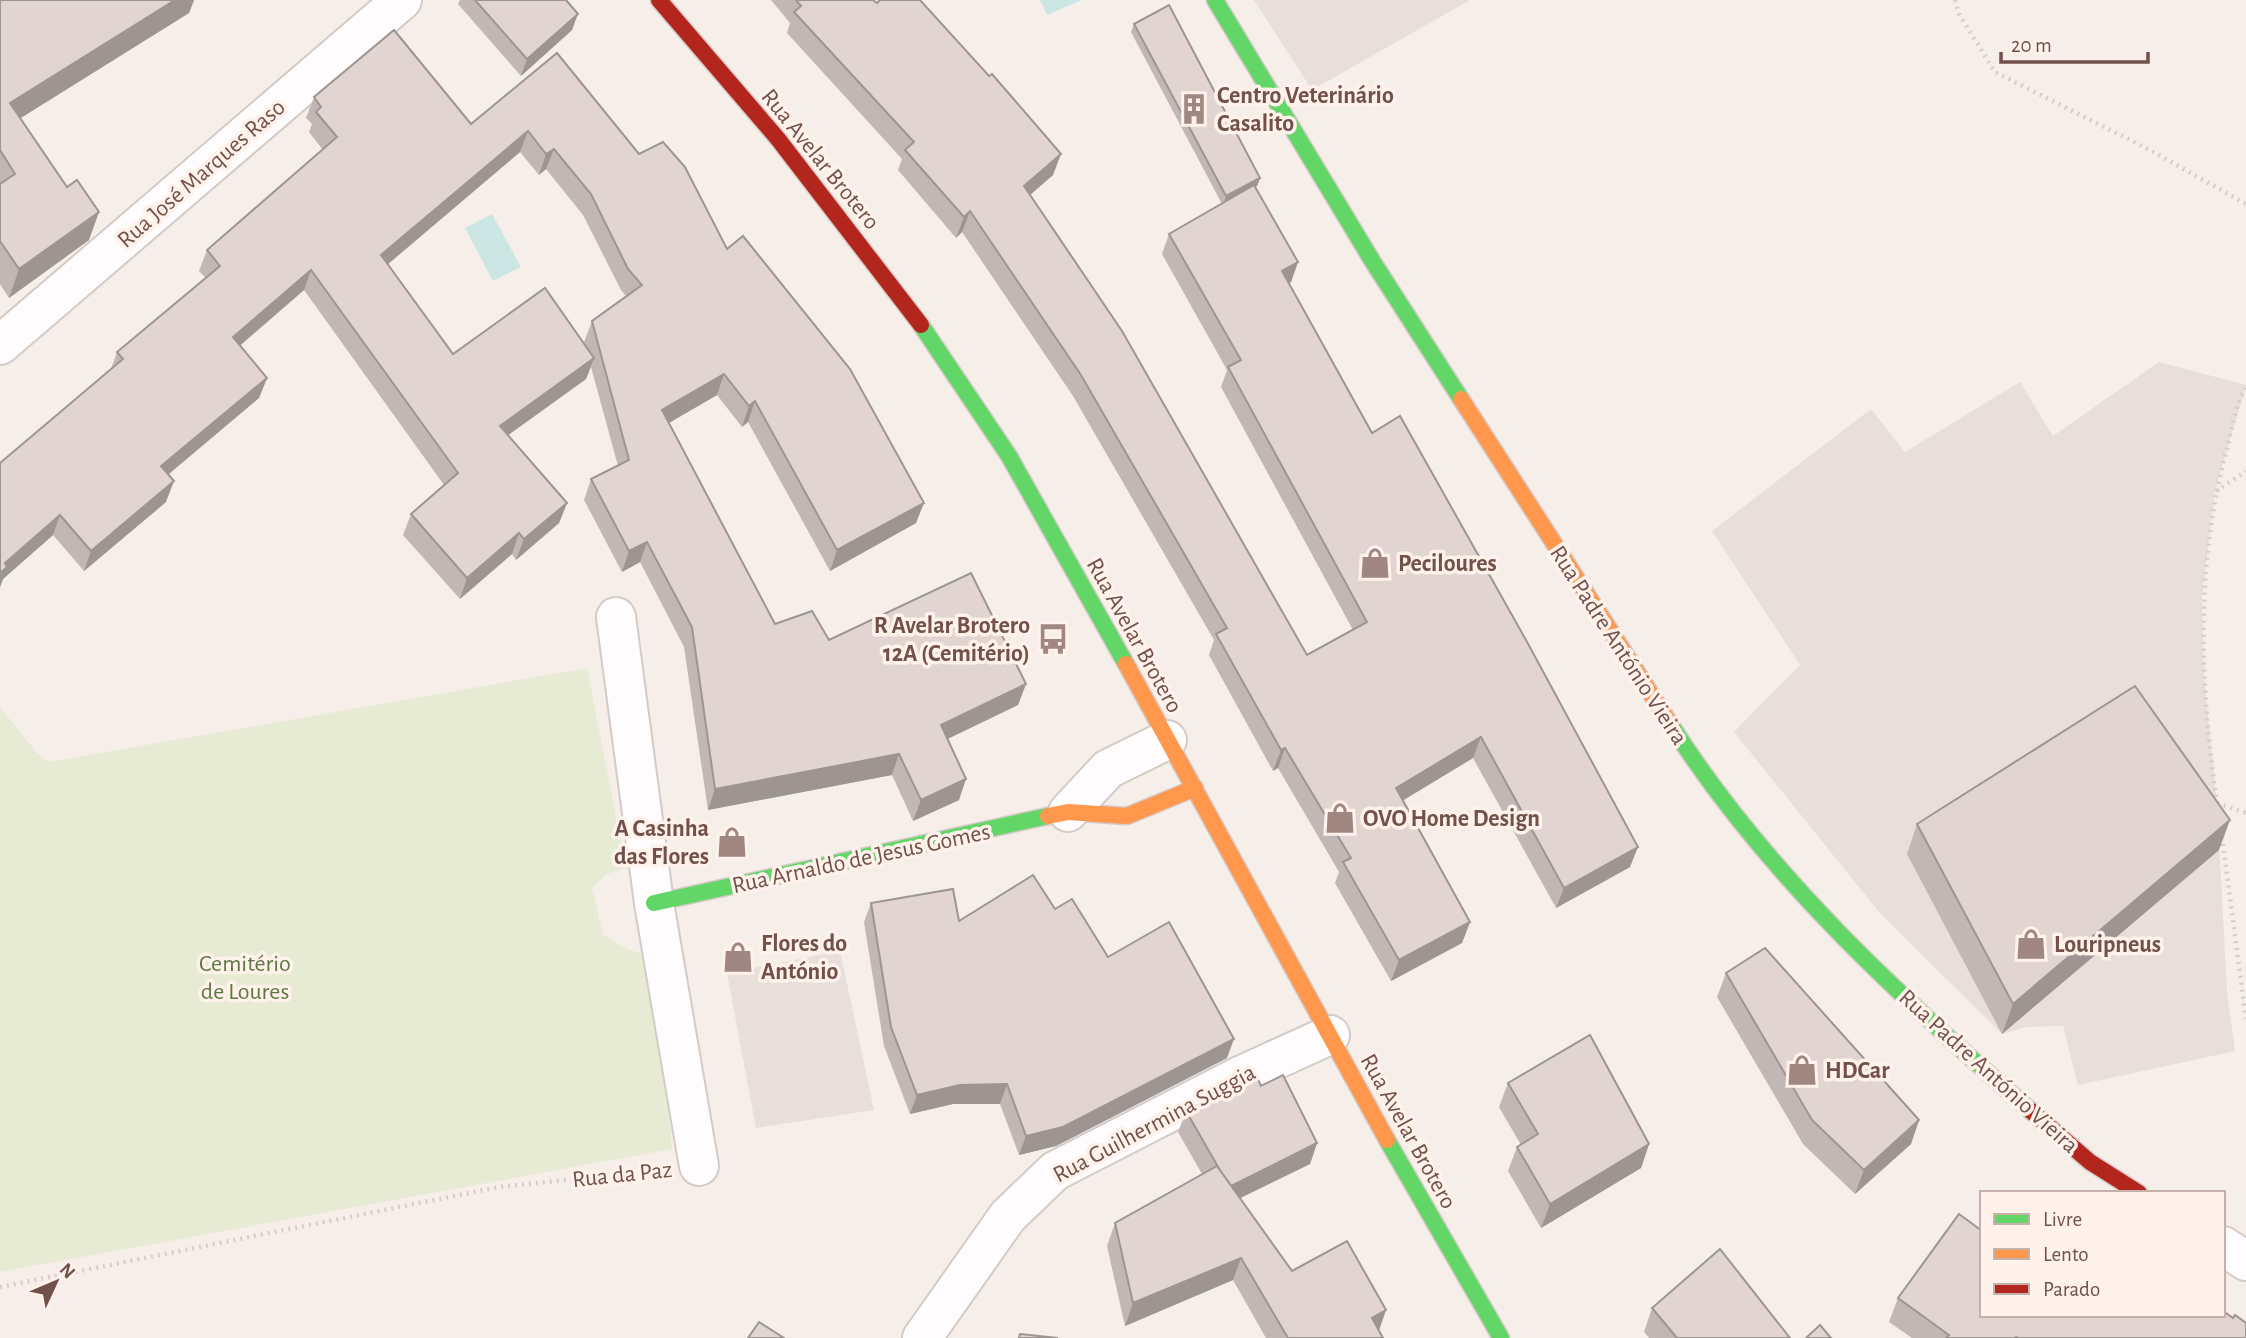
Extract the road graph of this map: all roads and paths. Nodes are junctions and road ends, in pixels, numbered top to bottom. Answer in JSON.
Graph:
{"nodes":[{"id":1,"x":402,"y":0,"type":"edge"},
{"id":2,"x":659,"y":0,"type":"edge"},
{"id":3,"x":1215,"y":0,"type":"edge"},
{"id":4,"x":1955,"y":0,"type":"edge"},
{"id":5,"x":2246,"y":204,"type":"edge"},
{"id":6,"x":0,"y":345,"type":"edge"},
{"id":7,"x":2246,"y":388,"type":"edge"},
{"id":8,"x":2246,"y":471,"type":"edge"},
{"id":9,"x":2215,"y":491,"type":"junction"},
{"id":10,"x":616,"y":617,"type":"dead end"},
{"id":11,"x":1167,"y":740,"type":"junction"},
{"id":12,"x":1195,"y":788,"type":"junction"},
{"id":13,"x":2217,"y":803,"type":"junction"},
{"id":14,"x":1068,"y":812,"type":"junction"},
{"id":15,"x":2246,"y":813,"type":"edge"},
{"id":16,"x":2219,"y":816,"type":"edge"},
{"id":17,"x":2221,"y":829,"type":"edge"},
{"id":18,"x":654,"y":903,"type":"junction"},
{"id":19,"x":2246,"y":1019,"type":"edge"},
{"id":20,"x":1330,"y":1035,"type":"junction"},
{"id":21,"x":699,"y":1166,"type":"joint"},
{"id":22,"x":2136,"y":1191,"type":"edge"},
{"id":23,"x":2225,"y":1247,"type":"edge"},
{"id":24,"x":2246,"y":1261,"type":"edge"},
{"id":25,"x":0,"y":1287,"type":"edge"},
{"id":26,"x":922,"y":1338,"type":"edge"},
{"id":27,"x":1501,"y":1338,"type":"edge"}],
"edges":[{"from":1,"to":6,"type":"street","name":"Rua José Marques Raso"},
{"from":2,"to":11,"type":"street","name":"Rua Avelar Brotero"},
{"from":3,"to":22,"type":"street","name":"Rua Padre António Vieira"},
{"from":4,"to":5,"type":"path"},
{"from":7,"to":9,"type":"path"},
{"from":8,"to":9,"type":"path"},
{"from":9,"to":13,"type":"path"},
{"from":10,"to":18,"type":"street","name":"Rua da Paz"},
{"from":11,"to":12,"type":"street","name":"Rua Avelar Brotero"},
{"from":11,"to":14,"type":"street"},
{"from":12,"to":14,"type":"street","name":"Rua Arnaldo de Jesus Gomes"},
{"from":12,"to":20,"type":"street","name":"Rua Avelar Brotero"},
{"from":13,"to":15,"type":"path"},
{"from":13,"to":16,"type":"path"},
{"from":14,"to":18,"type":"street","name":"Rua Arnaldo de Jesus Gomes"},
{"from":17,"to":19,"type":"path"},
{"from":18,"to":21,"type":"street","name":"Rua da Paz"},
{"from":20,"to":26,"type":"street","name":"Rua Guilhermina Suggia"},
{"from":20,"to":27,"type":"street","name":"Rua Avelar Brotero"},
{"from":21,"to":25,"type":"path","name":"Rua da Paz"},
{"from":23,"to":24,"type":"street"}]}
